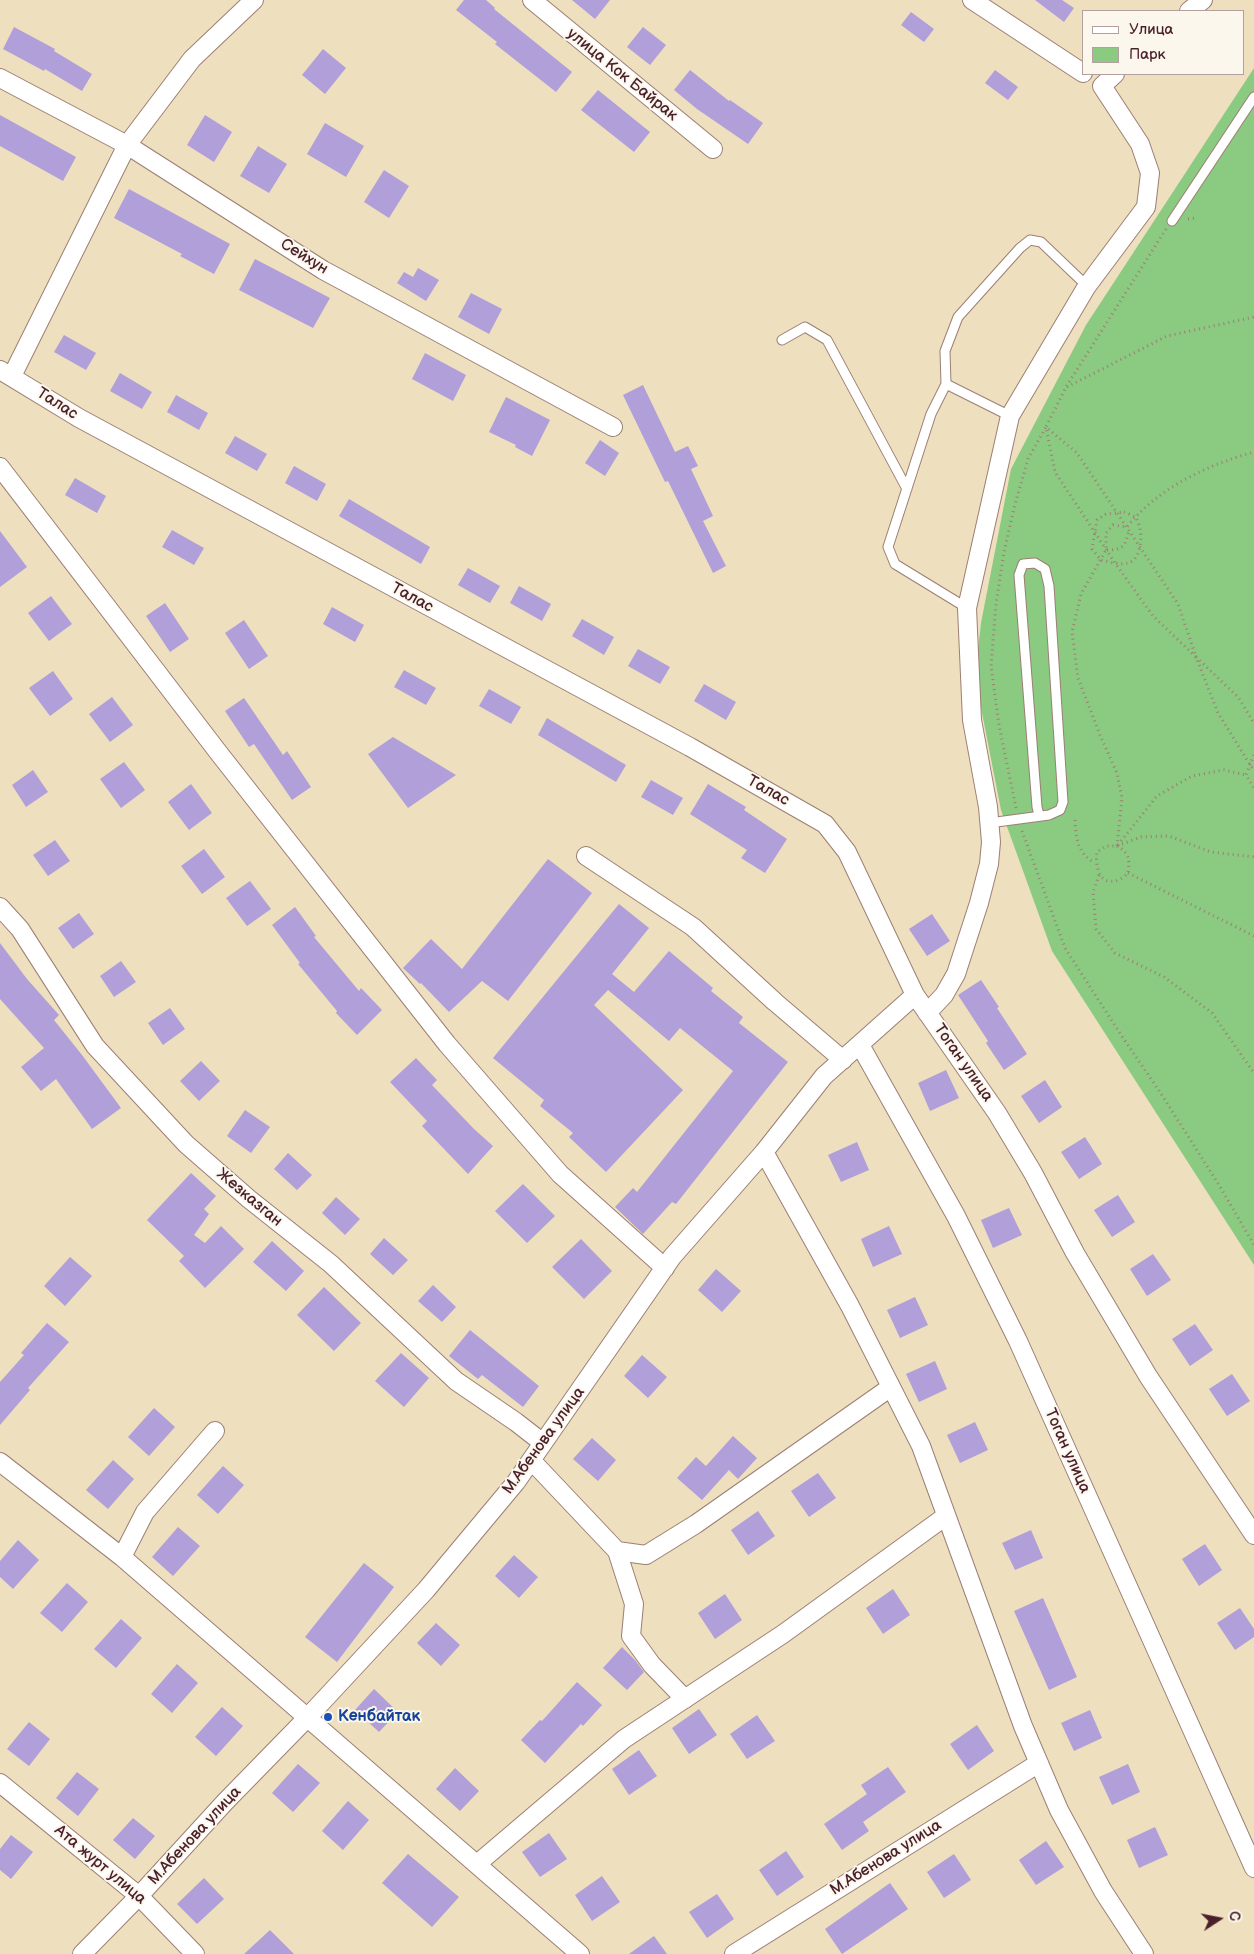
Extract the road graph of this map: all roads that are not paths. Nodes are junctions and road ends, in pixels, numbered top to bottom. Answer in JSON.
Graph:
{"nodes":[{"id":1,"x":254,"y":0,"type":"edge"},
{"id":2,"x":532,"y":0,"type":"edge"},
{"id":3,"x":972,"y":0,"type":"edge"},
{"id":4,"x":1203,"y":0,"type":"edge"},
{"id":5,"x":1190,"y":10,"type":"edge"},
{"id":6,"x":1082,"y":73,"type":"edge"},
{"id":7,"x":1085,"y":75,"type":"edge"},
{"id":8,"x":1114,"y":75,"type":"edge"},
{"id":9,"x":0,"y":78,"type":"edge"},
{"id":10,"x":1102,"y":86,"type":"junction"},
{"id":11,"x":1254,"y":97,"type":"edge"},
{"id":12,"x":126,"y":145,"type":"junction"},
{"id":13,"x":713,"y":149,"type":"dead end"},
{"id":14,"x":1172,"y":221,"type":"road end"},
{"id":15,"x":1087,"y":286,"type":"junction"},
{"id":16,"x":782,"y":340,"type":"dead end"},
{"id":17,"x":6,"y":373,"type":"edge"},
{"id":18,"x":946,"y":384,"type":"junction"},
{"id":19,"x":1010,"y":416,"type":"junction"},
{"id":20,"x":613,"y":427,"type":"dead end"},
{"id":21,"x":0,"y":467,"type":"edge"},
{"id":22,"x":907,"y":489,"type":"junction"},
{"id":23,"x":967,"y":608,"type":"junction"},
{"id":24,"x":1039,"y":816,"type":"junction"},
{"id":25,"x":990,"y":823,"type":"junction"},
{"id":26,"x":825,"y":824,"type":"joint"},
{"id":27,"x":586,"y":856,"type":"dead end"},
{"id":28,"x":0,"y":908,"type":"edge"},
{"id":29,"x":915,"y":996,"type":"junction"},
{"id":30,"x":927,"y":1013,"type":"junction"},
{"id":31,"x":860,"y":1045,"type":"junction"},
{"id":32,"x":843,"y":1060,"type":"junction"},
{"id":33,"x":764,"y":1152,"type":"junction"},
{"id":34,"x":665,"y":1268,"type":"junction"},
{"id":35,"x":891,"y":1387,"type":"junction"},
{"id":36,"x":215,"y":1431,"type":"dead end"},
{"id":37,"x":543,"y":1443,"type":"junction"},
{"id":38,"x":531,"y":1460,"type":"junction"},
{"id":39,"x":0,"y":1462,"type":"edge"},
{"id":40,"x":946,"y":1516,"type":"junction"},
{"id":41,"x":1254,"y":1535,"type":"edge"},
{"id":42,"x":617,"y":1551,"type":"junction"},
{"id":43,"x":122,"y":1558,"type":"junction"},
{"id":44,"x":685,"y":1699,"type":"junction"},
{"id":45,"x":307,"y":1718,"type":"junction"},
{"id":46,"x":1039,"y":1763,"type":"junction"},
{"id":47,"x":0,"y":1783,"type":"edge"},
{"id":48,"x":477,"y":1864,"type":"junction"},
{"id":49,"x":1254,"y":1868,"type":"edge"},
{"id":50,"x":139,"y":1896,"type":"junction"},
{"id":51,"x":82,"y":1954,"type":"edge"},
{"id":52,"x":195,"y":1954,"type":"edge"},
{"id":53,"x":580,"y":1954,"type":"edge"},
{"id":54,"x":734,"y":1954,"type":"edge"},
{"id":55,"x":1144,"y":1954,"type":"edge"}],
"edges":[{"from":1,"to":12,"type":"street"},
{"from":2,"to":13,"type":"street","name":"улица Кок Байрак"},
{"from":3,"to":6,"type":"street"},
{"from":4,"to":5,"type":"street"},
{"from":7,"to":10,"type":"street"},
{"from":8,"to":10,"type":"street"},
{"from":9,"to":12,"type":"street","name":"Сейхун"},
{"from":10,"to":15,"type":"street"},
{"from":11,"to":14,"type":"lane"},
{"from":12,"to":17,"type":"street"},
{"from":12,"to":20,"type":"street","name":"Сейхун"},
{"from":15,"to":18,"type":"lane"},
{"from":15,"to":19,"type":"street"},
{"from":16,"to":22,"type":"lane"},
{"from":17,"to":26,"type":"street","name":"Талас"},
{"from":18,"to":19,"type":"lane"},
{"from":18,"to":22,"type":"lane"},
{"from":19,"to":23,"type":"street"},
{"from":21,"to":34,"type":"street"},
{"from":22,"to":23,"type":"lane"},
{"from":23,"to":25,"type":"street"},
{"from":24,"to":24,"type":"lane"},
{"from":24,"to":25,"type":"lane"},
{"from":25,"to":30,"type":"street"},
{"from":26,"to":29,"type":"street","name":"Тоган улица"},
{"from":27,"to":32,"type":"street"},
{"from":28,"to":37,"type":"street","name":"Жезказган"},
{"from":29,"to":30,"type":"street","name":"Тоган улица"},
{"from":29,"to":31,"type":"street","name":"М.Абенова улица"},
{"from":30,"to":41,"type":"street","name":"Тоган улица"},
{"from":31,"to":32,"type":"street","name":"М.Абенова улица"},
{"from":31,"to":49,"type":"street","name":"Тоган улица"},
{"from":32,"to":33,"type":"street","name":"М.Абенова улица"},
{"from":33,"to":34,"type":"street","name":"М.Абенова улица"},
{"from":33,"to":35,"type":"street"},
{"from":34,"to":37,"type":"street","name":"М.Абенова улица"},
{"from":35,"to":40,"type":"street"},
{"from":35,"to":42,"type":"street"},
{"from":36,"to":43,"type":"street"},
{"from":37,"to":38,"type":"street","name":"М.Абенова улица"},
{"from":38,"to":42,"type":"street"},
{"from":38,"to":45,"type":"street","name":"М.Абенова улица"},
{"from":39,"to":43,"type":"street"},
{"from":40,"to":44,"type":"street"},
{"from":40,"to":46,"type":"street"},
{"from":42,"to":44,"type":"street"},
{"from":43,"to":45,"type":"street"},
{"from":44,"to":48,"type":"street"},
{"from":45,"to":48,"type":"street"},
{"from":45,"to":50,"type":"street","name":"М.Абенова улица"},
{"from":46,"to":54,"type":"street","name":"М.Абенова улица"},
{"from":46,"to":55,"type":"street"},
{"from":47,"to":50,"type":"street","name":"Ата журт улица"},
{"from":48,"to":53,"type":"street"},
{"from":50,"to":51,"type":"street","name":"М.Абенова улица"},
{"from":50,"to":52,"type":"street","name":"Ата журт улица"}]}
